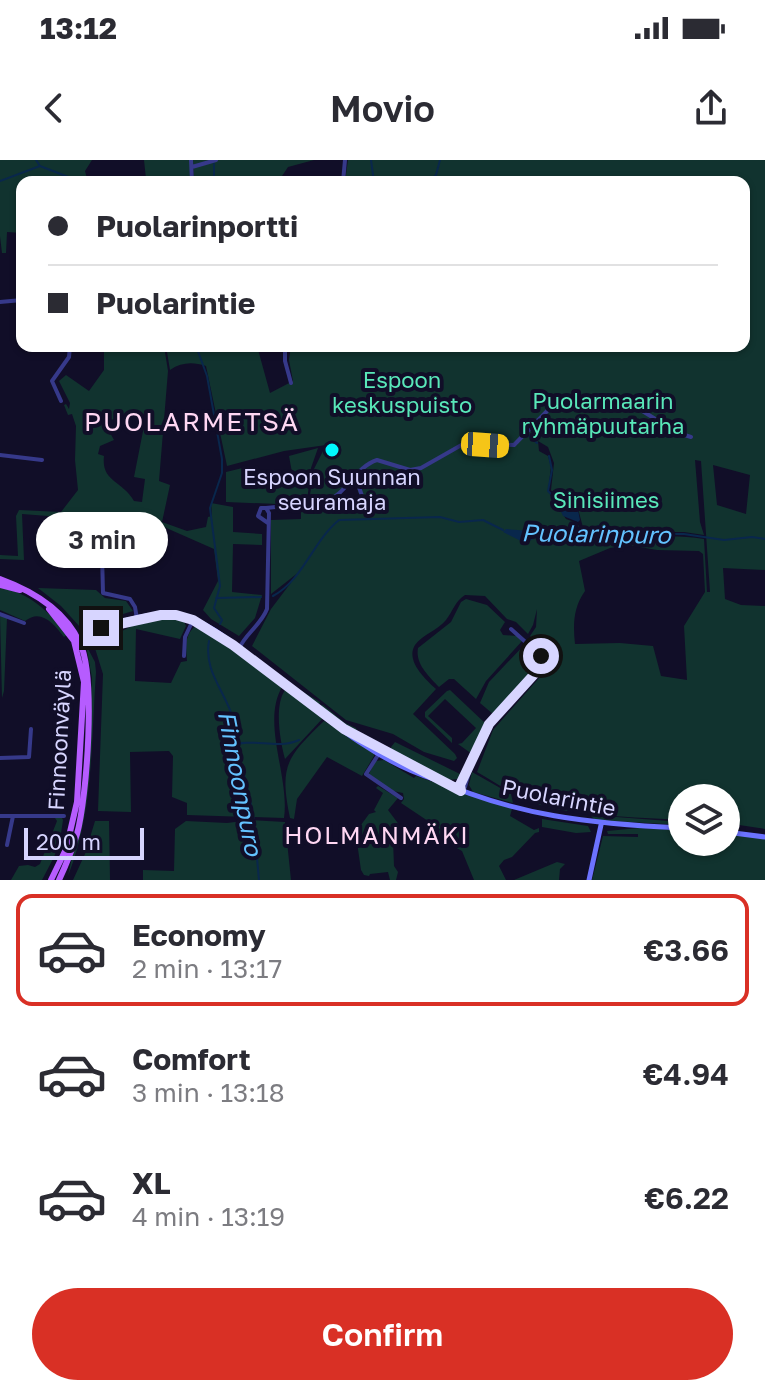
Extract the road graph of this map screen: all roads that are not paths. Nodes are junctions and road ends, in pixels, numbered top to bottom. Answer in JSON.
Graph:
{"nodes":[{"id":1,"x":191,"y":160,"type":"edge"},
{"id":2,"x":216,"y":160,"type":"edge"},
{"id":3,"x":192,"y":167,"type":"junction"},
{"id":4,"x":192,"y":176,"type":"edge"},
{"id":5,"x":69,"y":352,"type":"edge"},
{"id":6,"x":285,"y":352,"type":"edge"},
{"id":7,"x":291,"y":383,"type":"dead end"},
{"id":8,"x":61,"y":401,"type":"dead end"},
{"id":9,"x":691,"y":437,"type":"dead end"},
{"id":10,"x":0,"y":455,"type":"edge"},
{"id":11,"x":42,"y":460,"type":"dead end"},
{"id":12,"x":353,"y":478,"type":"junction"},
{"id":13,"x":266,"y":508,"type":"junction"},
{"id":14,"x":366,"y":508,"type":"dead end"},
{"id":15,"x":268,"y":523,"type":"junction"},
{"id":16,"x":102,"y":554,"type":"dead end"},
{"id":17,"x":0,"y":582,"type":"edge"},
{"id":18,"x":0,"y":614,"type":"edge"},
{"id":19,"x":137,"y":619,"type":"junction"},
{"id":20,"x":193,"y":620,"type":"junction"},
{"id":21,"x":24,"y":623,"type":"dead end"},
{"id":22,"x":511,"y":629,"type":"dead end"},
{"id":23,"x":77,"y":643,"type":"junction"},
{"id":24,"x":239,"y":649,"type":"junction"},
{"id":25,"x":184,"y":656,"type":"dead end"},
{"id":26,"x":31,"y":729,"type":"dead end"},
{"id":27,"x":380,"y":751,"type":"junction"},
{"id":28,"x":0,"y":758,"type":"edge"},
{"id":29,"x":461,"y":791,"type":"junction"},
{"id":30,"x":401,"y":798,"type":"dead end"},
{"id":31,"x":0,"y":816,"type":"edge"},
{"id":32,"x":13,"y":816,"type":"junction"},
{"id":33,"x":64,"y":816,"type":"dead end"},
{"id":34,"x":601,"y":825,"type":"junction"},
{"id":35,"x":668,"y":827,"type":"edge"},
{"id":36,"x":740,"y":834,"type":"edge"},
{"id":37,"x":765,"y":837,"type":"edge"},
{"id":38,"x":7,"y":845,"type":"dead end"},
{"id":39,"x":51,"y":880,"type":"edge"},
{"id":40,"x":59,"y":880,"type":"edge"},
{"id":41,"x":589,"y":880,"type":"edge"}],
"edges":[{"from":1,"to":3,"type":"street"},
{"from":2,"to":3,"type":"street"},
{"from":3,"to":4,"type":"street"},
{"from":5,"to":8,"type":"street"},
{"from":6,"to":7,"type":"street"},
{"from":9,"to":12,"type":"street"},
{"from":10,"to":11,"type":"street"},
{"from":12,"to":13,"type":"street"},
{"from":12,"to":14,"type":"street"},
{"from":13,"to":15,"type":"street"},
{"from":13,"to":15,"type":"street"},
{"from":15,"to":24,"type":"street"},
{"from":16,"to":19,"type":"street"},
{"from":17,"to":23,"type":"main road"},
{"from":18,"to":21,"type":"street"},
{"from":19,"to":20,"type":"main road","name":"Puolarintie"},
{"from":19,"to":23,"type":"main road","name":"Puolarintie"},
{"from":20,"to":24,"type":"main road","name":"Puolarintie"},
{"from":20,"to":25,"type":"street"},
{"from":22,"to":29,"type":"street"},
{"from":23,"to":39,"type":"main road","name":"Finnoonväylä"},
{"from":23,"to":40,"type":"main road","name":"Finnoonväylä"},
{"from":24,"to":27,"type":"main road","name":"Puolarintie"},
{"from":26,"to":28,"type":"street"},
{"from":27,"to":29,"type":"main road","name":"Puolarintie"},
{"from":27,"to":30,"type":"street"},
{"from":29,"to":34,"type":"main road","name":"Puolarintie"},
{"from":31,"to":32,"type":"street"},
{"from":32,"to":33,"type":"street"},
{"from":32,"to":38,"type":"street"},
{"from":34,"to":35,"type":"main road","name":"Puolarintie"},
{"from":34,"to":41,"type":"main road"},
{"from":36,"to":37,"type":"main road"}]}
